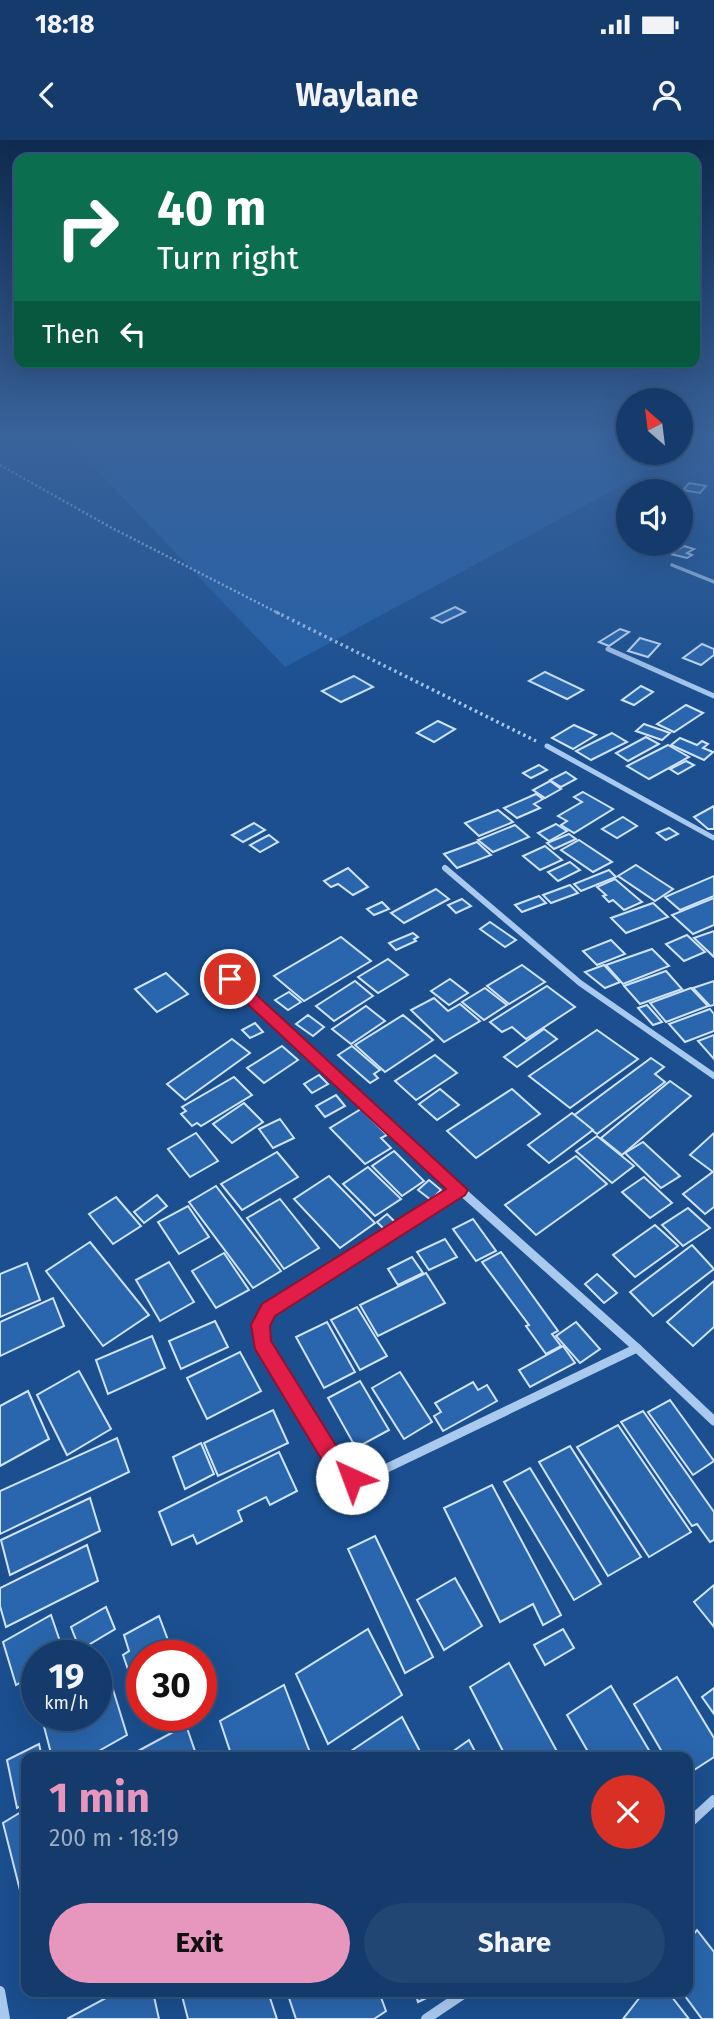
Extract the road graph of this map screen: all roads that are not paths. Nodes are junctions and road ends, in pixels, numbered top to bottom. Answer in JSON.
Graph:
{"nodes":[{"id":1,"x":672,"y":565,"type":"dead end"},
{"id":2,"x":714,"y":582,"type":"edge"},
{"id":3,"x":608,"y":649,"type":"dead end"},
{"id":4,"x":714,"y":696,"type":"edge"},
{"id":5,"x":547,"y":746,"type":"road end"},
{"id":6,"x":714,"y":838,"type":"edge"},
{"id":7,"x":444,"y":868,"type":"dead end"},
{"id":8,"x":230,"y":979,"type":"dead end"},
{"id":9,"x":714,"y":1076,"type":"edge"},
{"id":10,"x":459,"y":1190,"type":"junction"},
{"id":11,"x":637,"y":1348,"type":"junction"},
{"id":12,"x":714,"y":1421,"type":"edge"},
{"id":13,"x":714,"y":1800,"type":"edge"},
{"id":14,"x":693,"y":1820,"type":"edge"},
{"id":15,"x":0,"y":1991,"type":"edge"},
{"id":16,"x":459,"y":1997,"type":"edge"},
{"id":17,"x":5,"y":2019,"type":"edge"},
{"id":18,"x":426,"y":2019,"type":"edge"}],
"edges":[{"from":1,"to":2,"type":"street"},
{"from":3,"to":4,"type":"street"},
{"from":5,"to":6,"type":"street"},
{"from":7,"to":9,"type":"street"},
{"from":8,"to":10,"type":"street"},
{"from":10,"to":11,"type":"street"},
{"from":10,"to":11,"type":"street"},
{"from":11,"to":12,"type":"street"},
{"from":13,"to":14,"type":"street"},
{"from":15,"to":17,"type":"street"},
{"from":16,"to":18,"type":"street"}]}
